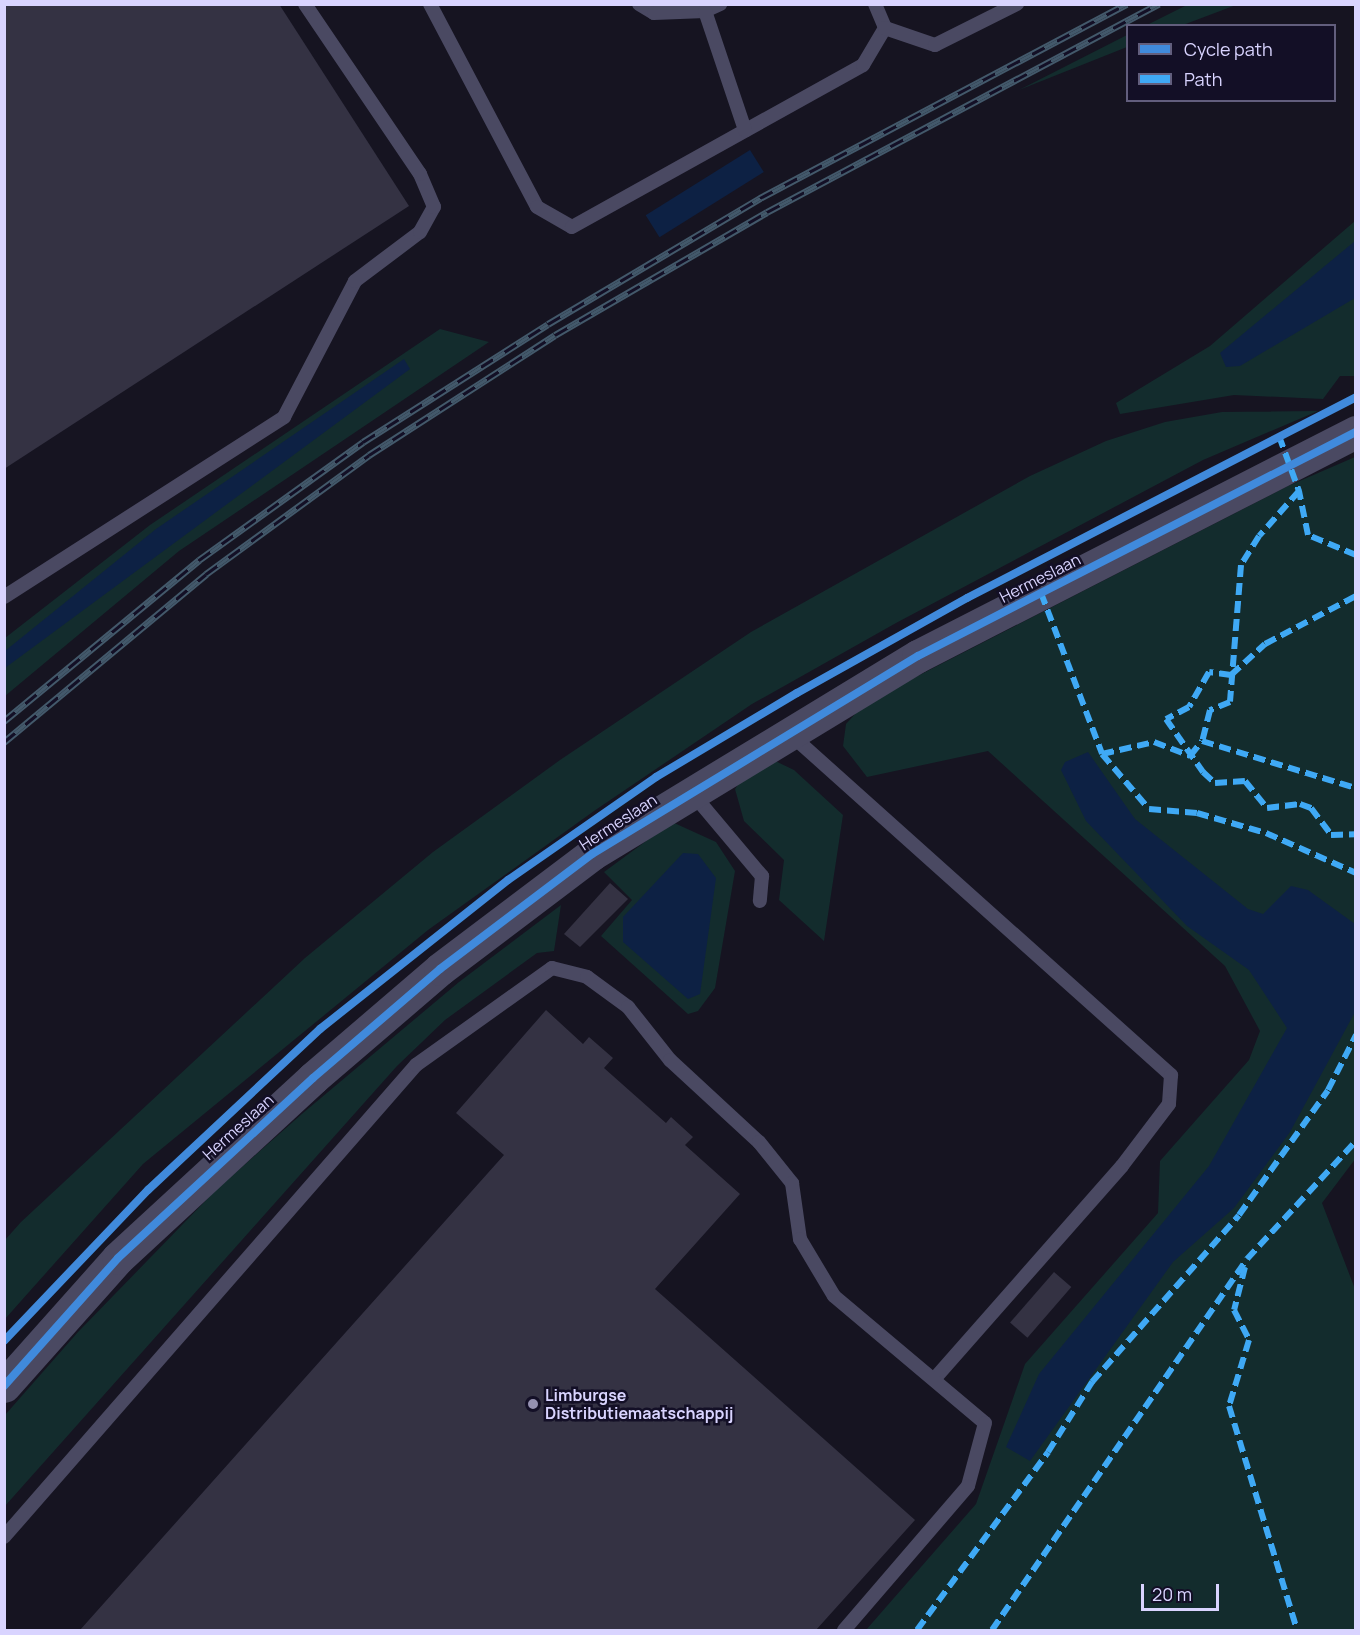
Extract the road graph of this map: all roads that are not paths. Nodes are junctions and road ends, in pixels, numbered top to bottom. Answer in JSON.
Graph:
{"nodes":[{"id":1,"x":305,"y":4,"type":"edge"},
{"id":2,"x":430,"y":4,"type":"edge"},
{"id":3,"x":639,"y":4,"type":"edge"},
{"id":4,"x":720,"y":4,"type":"edge"},
{"id":5,"x":875,"y":4,"type":"edge"},
{"id":6,"x":1017,"y":4,"type":"edge"},
{"id":7,"x":705,"y":11,"type":"junction"},
{"id":8,"x":885,"y":28,"type":"junction"},
{"id":9,"x":745,"y":130,"type":"junction"},
{"id":10,"x":1356,"y":432,"type":"edge"},
{"id":11,"x":4,"y":597,"type":"edge"},
{"id":12,"x":788,"y":733,"type":"junction"},
{"id":13,"x":691,"y":791,"type":"junction"},
{"id":14,"x":760,"y":901,"type":"dead end"},
{"id":15,"x":934,"y":1379,"type":"junction"},
{"id":16,"x":4,"y":1386,"type":"edge"},
{"id":17,"x":4,"y":1537,"type":"edge"},
{"id":18,"x":844,"y":1630,"type":"edge"}],
"edges":[{"from":1,"to":11,"type":"lane"},
{"from":2,"to":9,"type":"lane"},
{"from":3,"to":7,"type":"lane"},
{"from":4,"to":7,"type":"lane"},
{"from":5,"to":8,"type":"lane"},
{"from":6,"to":8,"type":"lane"},
{"from":7,"to":9,"type":"lane"},
{"from":8,"to":9,"type":"lane"},
{"from":10,"to":12,"type":"street","name":"Hermeslaan"},
{"from":12,"to":13,"type":"street","name":"Hermeslaan"},
{"from":12,"to":15,"type":"lane"},
{"from":13,"to":14,"type":"lane"},
{"from":13,"to":16,"type":"street","name":"Hermeslaan"},
{"from":15,"to":17,"type":"lane"},
{"from":15,"to":18,"type":"lane"}]}
